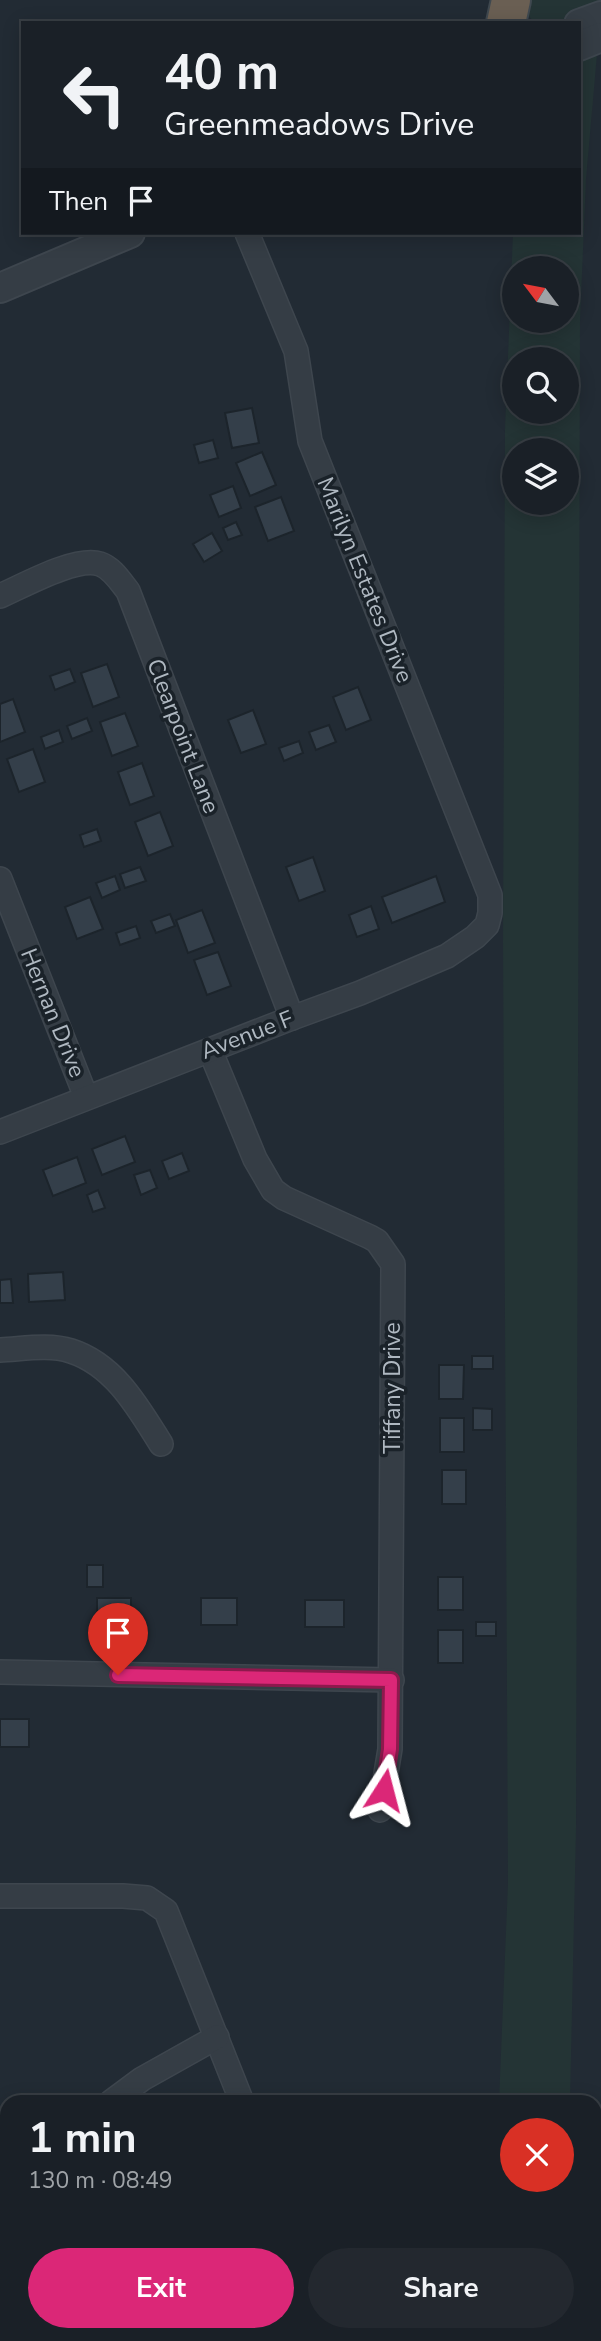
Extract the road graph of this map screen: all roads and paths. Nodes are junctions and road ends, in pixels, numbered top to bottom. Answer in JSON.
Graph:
{"nodes":[{"id":1,"x":513,"y":0,"type":"edge"},
{"id":2,"x":601,"y":16,"type":"edge"},
{"id":3,"x":507,"y":21,"type":"edge"},
{"id":4,"x":519,"y":21,"type":"edge"},
{"id":5,"x":581,"y":23,"type":"edge"},
{"id":6,"x":601,"y":37,"type":"edge"},
{"id":7,"x":581,"y":45,"type":"edge"},
{"id":8,"x":125,"y":235,"type":"edge"},
{"id":9,"x":248,"y":235,"type":"edge"},
{"id":10,"x":0,"y":288,"type":"edge"},
{"id":11,"x":0,"y":596,"type":"edge"},
{"id":12,"x":1,"y":886,"type":"edge"},
{"id":13,"x":487,"y":925,"type":"joint"},
{"id":14,"x":292,"y":1018,"type":"junction"},
{"id":15,"x":210,"y":1050,"type":"junction"},
{"id":16,"x":86,"y":1097,"type":"junction"},
{"id":17,"x":0,"y":1132,"type":"edge"},
{"id":18,"x":0,"y":1350,"type":"edge"},
{"id":19,"x":161,"y":1444,"type":"dead end"},
{"id":20,"x":0,"y":1672,"type":"edge"},
{"id":21,"x":391,"y":1680,"type":"junction"},
{"id":22,"x":380,"y":1810,"type":"dead end"},
{"id":23,"x":0,"y":1896,"type":"edge"},
{"id":24,"x":217,"y":2037,"type":"junction"},
{"id":25,"x":120,"y":2095,"type":"edge"},
{"id":26,"x":239,"y":2095,"type":"edge"}],
"edges":[{"from":1,"to":3,"type":"highway"},
{"from":1,"to":4,"type":"highway"},
{"from":2,"to":5,"type":"street"},
{"from":6,"to":7,"type":"street"},
{"from":8,"to":10,"type":"street"},
{"from":9,"to":13,"type":"street","name":"Marilyn Estates Drive"},
{"from":11,"to":14,"type":"street","name":"Clearpoint Lane"},
{"from":12,"to":16,"type":"street","name":"Hernan Drive"},
{"from":13,"to":14,"type":"street","name":"Avenue F"},
{"from":14,"to":15,"type":"street","name":"Avenue F"},
{"from":15,"to":16,"type":"street","name":"Avenue F"},
{"from":15,"to":21,"type":"street","name":"Tiffany Drive"},
{"from":16,"to":17,"type":"street","name":"Avenue F"},
{"from":18,"to":19,"type":"street"},
{"from":20,"to":21,"type":"street"},
{"from":21,"to":22,"type":"street","name":"Tiffany Drive"},
{"from":23,"to":24,"type":"street"},
{"from":24,"to":25,"type":"street"},
{"from":24,"to":26,"type":"street"}]}
